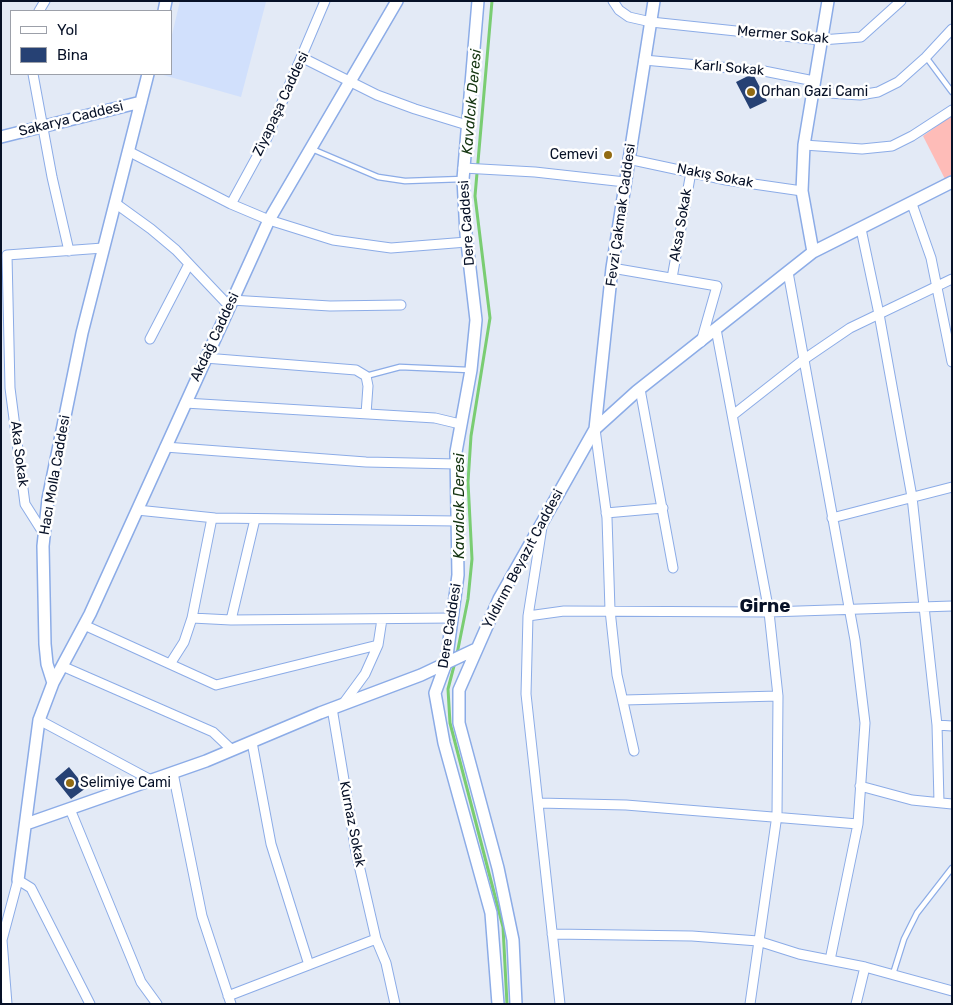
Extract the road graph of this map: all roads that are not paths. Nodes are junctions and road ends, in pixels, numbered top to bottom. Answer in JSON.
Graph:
{"nodes":[{"id":1,"x":325,"y":1,"type":"edge"},
{"id":2,"x":397,"y":1,"type":"edge"},
{"id":3,"x":478,"y":1,"type":"edge"},
{"id":4,"x":613,"y":1,"type":"edge"},
{"id":5,"x":654,"y":1,"type":"edge"},
{"id":6,"x":828,"y":1,"type":"edge"},
{"id":7,"x":901,"y":1,"type":"edge"},
{"id":8,"x":651,"y":22,"type":"junction"},
{"id":9,"x":952,"y":29,"type":"edge"},
{"id":10,"x":821,"y":40,"type":"junction"},
{"id":11,"x":926,"y":57,"type":"junction"},
{"id":12,"x":303,"y":58,"type":"junction"},
{"id":13,"x":644,"y":60,"type":"junction"},
{"id":14,"x":33,"y":75,"type":"edge"},
{"id":15,"x":148,"y":75,"type":"edge"},
{"id":16,"x":350,"y":81,"type":"junction"},
{"id":17,"x":813,"y":86,"type":"junction"},
{"id":18,"x":952,"y":92,"type":"edge"},
{"id":19,"x":141,"y":102,"type":"junction"},
{"id":20,"x":952,"y":110,"type":"edge"},
{"id":21,"x":467,"y":125,"type":"junction"},
{"id":22,"x":44,"y":126,"type":"junction"},
{"id":23,"x":1,"y":137,"type":"edge"},
{"id":24,"x":804,"y":145,"type":"junction"},
{"id":25,"x":310,"y":148,"type":"junction"},
{"id":26,"x":128,"y":151,"type":"junction"},
{"id":27,"x":628,"y":159,"type":"junction"},
{"id":28,"x":466,"y":172,"type":"junction"},
{"id":29,"x":691,"y":172,"type":"junction"},
{"id":30,"x":625,"y":182,"type":"junction"},
{"id":31,"x":952,"y":182,"type":"edge"},
{"id":32,"x":802,"y":191,"type":"junction"},
{"id":33,"x":115,"y":203,"type":"junction"},
{"id":34,"x":232,"y":204,"type":"junction"},
{"id":35,"x":912,"y":204,"type":"junction"},
{"id":36,"x":269,"y":220,"type":"junction"},
{"id":37,"x":860,"y":229,"type":"junction"},
{"id":38,"x":467,"y":242,"type":"junction"},
{"id":39,"x":103,"y":248,"type":"junction"},
{"id":40,"x":69,"y":251,"type":"junction"},
{"id":41,"x":814,"y":252,"type":"junction"},
{"id":42,"x":190,"y":264,"type":"junction"},
{"id":43,"x":612,"y":268,"type":"junction"},
{"id":44,"x":788,"y":272,"type":"junction"},
{"id":45,"x":672,"y":278,"type":"junction"},
{"id":46,"x":952,"y":279,"type":"edge"},
{"id":47,"x":937,"y":287,"type":"junction"},
{"id":48,"x":230,"y":303,"type":"junction"},
{"id":49,"x":401,"y":305,"type":"dead end"},
{"id":50,"x":879,"y":314,"type":"junction"},
{"id":51,"x":716,"y":329,"type":"junction"},
{"id":52,"x":150,"y":340,"type":"dead end"},
{"id":53,"x":701,"y":342,"type":"junction"},
{"id":54,"x":205,"y":358,"type":"junction"},
{"id":55,"x":803,"y":360,"type":"junction"},
{"id":56,"x":952,"y":362,"type":"edge"},
{"id":57,"x":470,"y":370,"type":"junction"},
{"id":58,"x":366,"y":376,"type":"junction"},
{"id":59,"x":640,"y":389,"type":"junction"},
{"id":60,"x":185,"y":403,"type":"junction"},
{"id":61,"x":366,"y":414,"type":"junction"},
{"id":62,"x":733,"y":415,"type":"junction"},
{"id":63,"x":460,"y":424,"type":"junction"},
{"id":64,"x":595,"y":429,"type":"junction"},
{"id":65,"x":165,"y":447,"type":"junction"},
{"id":66,"x":456,"y":464,"type":"junction"},
{"id":67,"x":952,"y":487,"type":"edge"},
{"id":68,"x":912,"y":497,"type":"junction"},
{"id":69,"x":663,"y":508,"type":"junction"},
{"id":70,"x":137,"y":510,"type":"junction"},
{"id":71,"x":606,"y":513,"type":"junction"},
{"id":72,"x":212,"y":518,"type":"junction"},
{"id":73,"x":255,"y":518,"type":"junction"},
{"id":74,"x":832,"y":518,"type":"junction"},
{"id":75,"x":457,"y":521,"type":"junction"},
{"id":76,"x":543,"y":522,"type":"junction"},
{"id":77,"x":44,"y":534,"type":"junction"},
{"id":78,"x":673,"y":568,"type":"dead end"},
{"id":79,"x":952,"y":606,"type":"edge"},
{"id":80,"x":922,"y":607,"type":"junction"},
{"id":81,"x":849,"y":609,"type":"junction"},
{"id":82,"x":610,"y":610,"type":"junction"},
{"id":83,"x":769,"y":612,"type":"junction"},
{"id":84,"x":528,"y":616,"type":"junction"},
{"id":85,"x":192,"y":618,"type":"junction"},
{"id":86,"x":453,"y":618,"type":"junction"},
{"id":87,"x":382,"y":619,"type":"junction"},
{"id":88,"x":231,"y":620,"type":"junction"},
{"id":89,"x":84,"y":625,"type":"junction"},
{"id":90,"x":378,"y":645,"type":"junction"},
{"id":91,"x":476,"y":649,"type":"junction"},
{"id":92,"x":446,"y":663,"type":"junction"},
{"id":93,"x":170,"y":664,"type":"junction"},
{"id":94,"x":62,"y":666,"type":"junction"},
{"id":95,"x":53,"y":683,"type":"junction"},
{"id":96,"x":778,"y":696,"type":"junction"},
{"id":97,"x":624,"y":700,"type":"junction"},
{"id":98,"x":338,"y":706,"type":"junction"},
{"id":99,"x":39,"y":720,"type":"junction"},
{"id":100,"x":937,"y":725,"type":"junction"},
{"id":101,"x":952,"y":726,"type":"edge"},
{"id":102,"x":252,"y":742,"type":"junction"},
{"id":103,"x":232,"y":750,"type":"junction"},
{"id":104,"x":634,"y":751,"type":"dead end"},
{"id":105,"x":173,"y":773,"type":"junction"},
{"id":106,"x":151,"y":780,"type":"junction"},
{"id":107,"x":860,"y":786,"type":"junction"},
{"id":108,"x":940,"y":802,"type":"junction"},
{"id":109,"x":538,"y":803,"type":"junction"},
{"id":110,"x":952,"y":804,"type":"edge"},
{"id":111,"x":70,"y":809,"type":"junction"},
{"id":112,"x":777,"y":816,"type":"junction"},
{"id":113,"x":26,"y":824,"type":"junction"},
{"id":114,"x":858,"y":824,"type":"junction"},
{"id":115,"x":952,"y":868,"type":"edge"},
{"id":116,"x":18,"y":880,"type":"junction"},
{"id":117,"x":507,"y":909,"type":"junction"},
{"id":118,"x":490,"y":910,"type":"junction"},
{"id":119,"x":552,"y":934,"type":"junction"},
{"id":120,"x":376,"y":939,"type":"junction"},
{"id":121,"x":2,"y":941,"type":"edge"},
{"id":122,"x":758,"y":941,"type":"junction"},
{"id":123,"x":830,"y":960,"type":"junction"},
{"id":124,"x":309,"y":965,"type":"junction"},
{"id":125,"x":865,"y":967,"type":"junction"},
{"id":126,"x":893,"y":974,"type":"junction"},
{"id":127,"x":952,"y":991,"type":"edge"},
{"id":128,"x":229,"y":1000,"type":"edge"},
{"id":129,"x":7,"y":1004,"type":"edge"},
{"id":130,"x":90,"y":1004,"type":"edge"},
{"id":131,"x":157,"y":1004,"type":"edge"},
{"id":132,"x":396,"y":1004,"type":"edge"},
{"id":133,"x":498,"y":1004,"type":"edge"},
{"id":134,"x":516,"y":1004,"type":"edge"},
{"id":135,"x":560,"y":1004,"type":"edge"},
{"id":136,"x":750,"y":1004,"type":"edge"},
{"id":137,"x":856,"y":1004,"type":"edge"}],
"edges":[{"from":1,"to":12,"type":"street","name":"Ziyapaşa Caddesi"},
{"from":2,"to":16,"type":"street","name":"Akdağ Caddesi"},
{"from":3,"to":21,"type":"street","name":"Dere Caddesi"},
{"from":4,"to":8,"type":"street","name":"Mermer Sokak"},
{"from":5,"to":8,"type":"street","name":"Fevzi Çakmak Caddesi"},
{"from":6,"to":10,"type":"street"},
{"from":7,"to":10,"type":"street","name":"Mermer Sokak"},
{"from":8,"to":10,"type":"street","name":"Mermer Sokak"},
{"from":8,"to":13,"type":"street","name":"Fevzi Çakmak Caddesi"},
{"from":9,"to":11,"type":"street","name":"Karlı Sokak"},
{"from":10,"to":17,"type":"street"},
{"from":11,"to":17,"type":"street","name":"Karlı Sokak"},
{"from":11,"to":18,"type":"lane"},
{"from":12,"to":16,"type":"street"},
{"from":12,"to":34,"type":"street","name":"Ziyapaşa Caddesi"},
{"from":13,"to":17,"type":"street","name":"Karlı Sokak"},
{"from":13,"to":27,"type":"street","name":"Fevzi Çakmak Caddesi"},
{"from":14,"to":22,"type":"street"},
{"from":15,"to":19,"type":"street","name":"Hacı Molla Caddesi"},
{"from":16,"to":21,"type":"street"},
{"from":16,"to":25,"type":"street","name":"Akdağ Caddesi"},
{"from":17,"to":24,"type":"street"},
{"from":19,"to":22,"type":"street","name":"Sakarya Caddesi"},
{"from":19,"to":26,"type":"street","name":"Hacı Molla Caddesi"},
{"from":20,"to":24,"type":"street"},
{"from":21,"to":28,"type":"street","name":"Dere Caddesi"},
{"from":22,"to":23,"type":"street","name":"Sakarya Caddesi"},
{"from":22,"to":40,"type":"street"},
{"from":24,"to":32,"type":"street"},
{"from":25,"to":28,"type":"lane"},
{"from":25,"to":36,"type":"street","name":"Akdağ Caddesi"},
{"from":26,"to":33,"type":"street","name":"Hacı Molla Caddesi"},
{"from":26,"to":34,"type":"street"},
{"from":27,"to":29,"type":"street","name":"Nakış Sokak"},
{"from":27,"to":30,"type":"street","name":"Fevzi Çakmak Caddesi"},
{"from":28,"to":30,"type":"street"},
{"from":28,"to":38,"type":"street","name":"Dere Caddesi"},
{"from":29,"to":32,"type":"street","name":"Nakış Sokak"},
{"from":29,"to":45,"type":"street","name":"Aksa Sokak"},
{"from":30,"to":43,"type":"street","name":"Fevzi Çakmak Caddesi"},
{"from":31,"to":35,"type":"street","name":"Yıldırım Beyazıt Caddesi"},
{"from":32,"to":41,"type":"street"},
{"from":33,"to":39,"type":"street","name":"Hacı Molla Caddesi"},
{"from":33,"to":42,"type":"street"},
{"from":34,"to":36,"type":"street"},
{"from":35,"to":37,"type":"street","name":"Yıldırım Beyazıt Caddesi"},
{"from":35,"to":47,"type":"street"},
{"from":36,"to":38,"type":"street"},
{"from":36,"to":48,"type":"street","name":"Akdağ Caddesi"},
{"from":37,"to":41,"type":"street","name":"Yıldırım Beyazıt Caddesi"},
{"from":37,"to":50,"type":"street"},
{"from":38,"to":57,"type":"street","name":"Dere Caddesi"},
{"from":39,"to":40,"type":"street","name":"Aka Sokak"},
{"from":39,"to":77,"type":"street","name":"Hacı Molla Caddesi"},
{"from":40,"to":77,"type":"street","name":"Aka Sokak"},
{"from":41,"to":44,"type":"street","name":"Yıldırım Beyazıt Caddesi"},
{"from":42,"to":48,"type":"street"},
{"from":42,"to":52,"type":"street"},
{"from":43,"to":45,"type":"street"},
{"from":43,"to":64,"type":"street","name":"Fevzi Çakmak Caddesi"},
{"from":44,"to":51,"type":"street","name":"Yıldırım Beyazıt Caddesi"},
{"from":44,"to":55,"type":"street"},
{"from":45,"to":53,"type":"street"},
{"from":46,"to":47,"type":"street"},
{"from":47,"to":50,"type":"street"},
{"from":47,"to":56,"type":"street"},
{"from":48,"to":49,"type":"street"},
{"from":48,"to":54,"type":"street","name":"Akdağ Caddesi"},
{"from":50,"to":55,"type":"street"},
{"from":50,"to":68,"type":"street"},
{"from":51,"to":53,"type":"street","name":"Yıldırım Beyazıt Caddesi"},
{"from":51,"to":62,"type":"street"},
{"from":53,"to":59,"type":"street","name":"Yıldırım Beyazıt Caddesi"},
{"from":54,"to":58,"type":"street"},
{"from":54,"to":60,"type":"street","name":"Akdağ Caddesi"},
{"from":55,"to":62,"type":"street"},
{"from":55,"to":74,"type":"street"},
{"from":57,"to":58,"type":"lane"},
{"from":57,"to":63,"type":"street","name":"Dere Caddesi"},
{"from":58,"to":61,"type":"street"},
{"from":59,"to":64,"type":"street","name":"Yıldırım Beyazıt Caddesi"},
{"from":59,"to":69,"type":"street"},
{"from":60,"to":61,"type":"street"},
{"from":60,"to":65,"type":"street","name":"Akdağ Caddesi"},
{"from":61,"to":63,"type":"street"},
{"from":62,"to":83,"type":"street"},
{"from":63,"to":66,"type":"street","name":"Dere Caddesi"},
{"from":64,"to":71,"type":"street"},
{"from":64,"to":76,"type":"street","name":"Yıldırım Beyazıt Caddesi"},
{"from":65,"to":66,"type":"street"},
{"from":65,"to":70,"type":"street","name":"Akdağ Caddesi"},
{"from":66,"to":75,"type":"street","name":"Dere Caddesi"},
{"from":67,"to":68,"type":"street"},
{"from":68,"to":74,"type":"street"},
{"from":68,"to":80,"type":"street"},
{"from":69,"to":71,"type":"street"},
{"from":69,"to":78,"type":"street"},
{"from":70,"to":72,"type":"street"},
{"from":70,"to":89,"type":"street","name":"Akdağ Caddesi"},
{"from":71,"to":82,"type":"street"},
{"from":72,"to":73,"type":"street"},
{"from":72,"to":85,"type":"street"},
{"from":73,"to":75,"type":"street"},
{"from":73,"to":88,"type":"street"},
{"from":74,"to":81,"type":"street"},
{"from":75,"to":86,"type":"street","name":"Dere Caddesi"},
{"from":76,"to":84,"type":"street"},
{"from":76,"to":91,"type":"street","name":"Yıldırım Beyazıt Caddesi"},
{"from":77,"to":95,"type":"street","name":"Hacı Molla Caddesi"},
{"from":79,"to":80,"type":"street"},
{"from":80,"to":81,"type":"street"},
{"from":80,"to":100,"type":"street"},
{"from":81,"to":83,"type":"street"},
{"from":81,"to":107,"type":"street"},
{"from":82,"to":83,"type":"street"},
{"from":82,"to":84,"type":"street"},
{"from":82,"to":97,"type":"street"},
{"from":83,"to":96,"type":"street"},
{"from":84,"to":109,"type":"street"},
{"from":85,"to":88,"type":"street"},
{"from":85,"to":93,"type":"street"},
{"from":86,"to":87,"type":"street"},
{"from":86,"to":92,"type":"street","name":"Dere Caddesi"},
{"from":87,"to":88,"type":"street"},
{"from":87,"to":90,"type":"street"},
{"from":89,"to":93,"type":"street"},
{"from":89,"to":94,"type":"street","name":"Akdağ Caddesi"},
{"from":90,"to":93,"type":"street"},
{"from":90,"to":98,"type":"street"},
{"from":91,"to":92,"type":"street"},
{"from":91,"to":117,"type":"street","name":"Dere Caddesi"},
{"from":92,"to":98,"type":"street"},
{"from":92,"to":118,"type":"street","name":"Dere Caddesi"},
{"from":94,"to":95,"type":"street","name":"Akdağ Caddesi"},
{"from":94,"to":103,"type":"street"},
{"from":95,"to":99,"type":"street"},
{"from":96,"to":97,"type":"street"},
{"from":96,"to":112,"type":"street"},
{"from":97,"to":104,"type":"street"},
{"from":98,"to":102,"type":"street"},
{"from":98,"to":120,"type":"street","name":"Kurnaz Sokak"},
{"from":99,"to":106,"type":"street"},
{"from":99,"to":113,"type":"street"},
{"from":100,"to":101,"type":"street"},
{"from":100,"to":108,"type":"street"},
{"from":102,"to":103,"type":"street"},
{"from":102,"to":124,"type":"street"},
{"from":103,"to":105,"type":"street"},
{"from":105,"to":106,"type":"street"},
{"from":105,"to":128,"type":"street"},
{"from":106,"to":111,"type":"street"},
{"from":107,"to":108,"type":"street"},
{"from":107,"to":114,"type":"street"},
{"from":108,"to":110,"type":"street"},
{"from":109,"to":112,"type":"street"},
{"from":109,"to":119,"type":"street"},
{"from":111,"to":113,"type":"street"},
{"from":111,"to":131,"type":"street"},
{"from":112,"to":114,"type":"street"},
{"from":112,"to":122,"type":"street"},
{"from":113,"to":116,"type":"street"},
{"from":114,"to":123,"type":"street"},
{"from":115,"to":126,"type":"lane"},
{"from":116,"to":121,"type":"street"},
{"from":116,"to":130,"type":"street"},
{"from":117,"to":118,"type":"street"},
{"from":117,"to":134,"type":"street","name":"Dere Caddesi"},
{"from":118,"to":133,"type":"street","name":"Dere Caddesi"},
{"from":119,"to":122,"type":"street"},
{"from":119,"to":135,"type":"street"},
{"from":120,"to":124,"type":"street"},
{"from":120,"to":132,"type":"street","name":"Kurnaz Sokak"},
{"from":121,"to":129,"type":"street"},
{"from":122,"to":123,"type":"street"},
{"from":122,"to":136,"type":"street"},
{"from":123,"to":125,"type":"street"},
{"from":124,"to":128,"type":"street"},
{"from":125,"to":126,"type":"street"},
{"from":125,"to":137,"type":"street"},
{"from":126,"to":127,"type":"street"}]}
